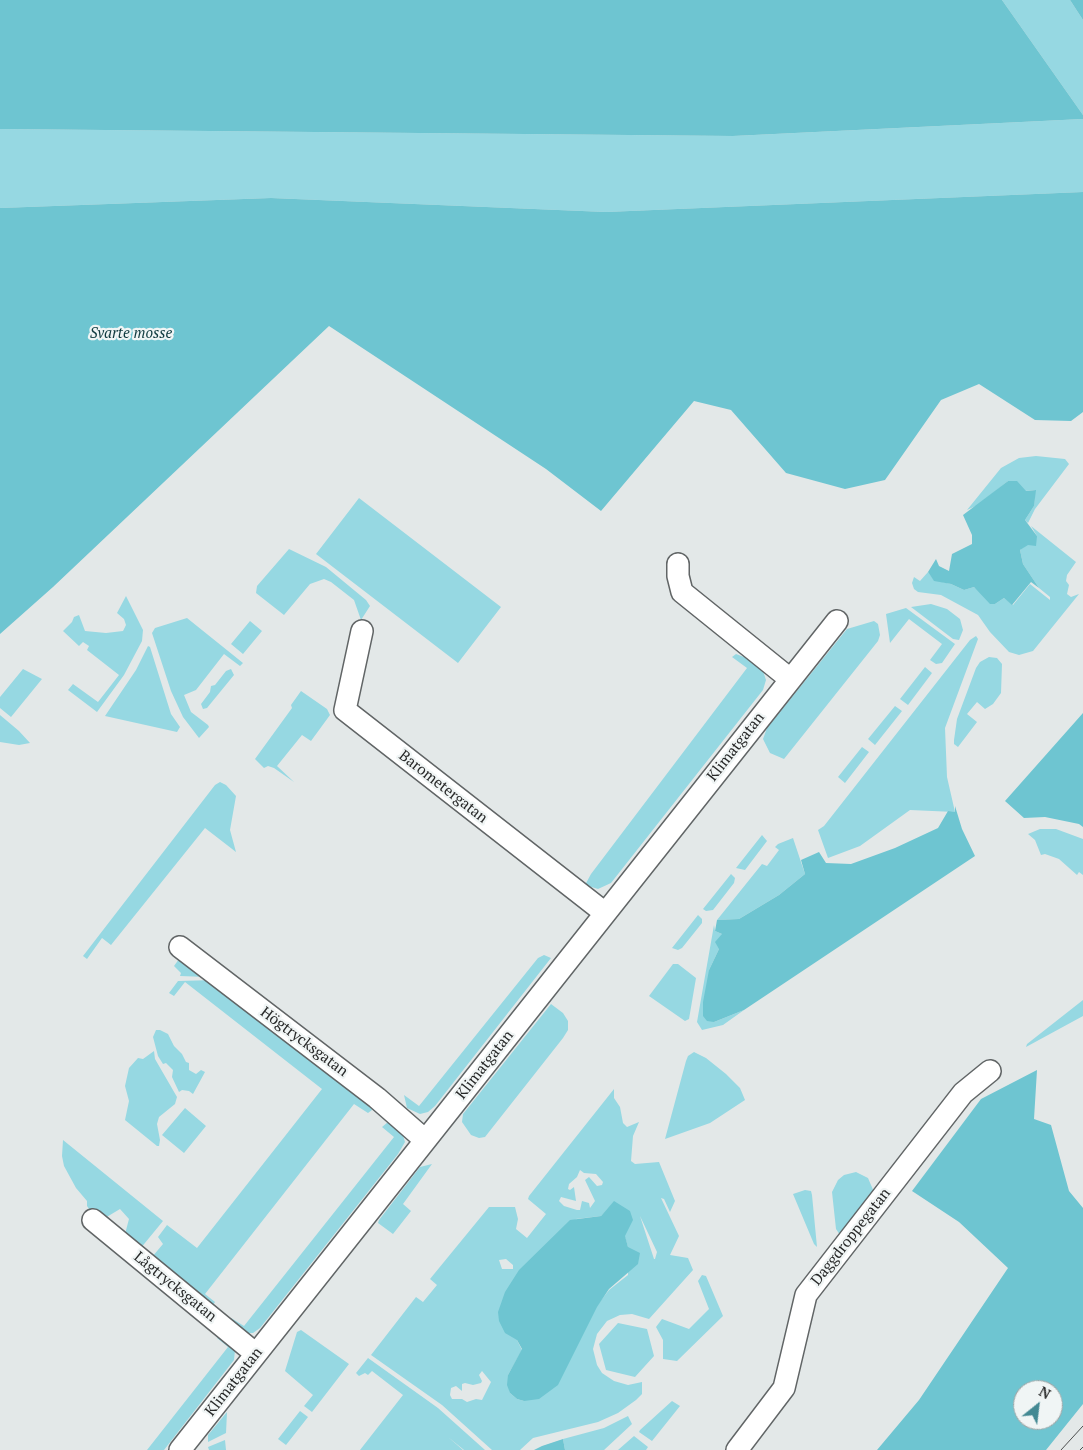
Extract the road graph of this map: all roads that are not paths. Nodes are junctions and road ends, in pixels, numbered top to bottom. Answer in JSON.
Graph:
{"nodes":[{"id":1,"x":678,"y":564,"type":"dead end"},
{"id":2,"x":837,"y":620,"type":"dead end"},
{"id":3,"x":362,"y":631,"type":"dead end"},
{"id":4,"x":790,"y":679,"type":"junction"},
{"id":5,"x":605,"y":913,"type":"junction"},
{"id":6,"x":180,"y":947,"type":"dead end"},
{"id":7,"x":990,"y":1071,"type":"dead end"},
{"id":8,"x":425,"y":1140,"type":"junction"},
{"id":9,"x":93,"y":1220,"type":"dead end"},
{"id":10,"x":256,"y":1354,"type":"junction"},
{"id":11,"x":180,"y":1450,"type":"edge"},
{"id":12,"x":737,"y":1450,"type":"edge"}],
"edges":[{"from":1,"to":4,"type":"street"},
{"from":2,"to":4,"type":"street","name":"Klimatgatan"},
{"from":3,"to":5,"type":"street","name":"Barometergatan"},
{"from":4,"to":5,"type":"street","name":"Klimatgatan"},
{"from":5,"to":8,"type":"street","name":"Klimatgatan"},
{"from":6,"to":8,"type":"street","name":"Högtrycksgatan"},
{"from":7,"to":12,"type":"street","name":"Daggdroppegatan"},
{"from":8,"to":10,"type":"street","name":"Klimatgatan"},
{"from":9,"to":10,"type":"street","name":"Lågtrycksgatan"},
{"from":10,"to":11,"type":"street","name":"Klimatgatan"}]}
